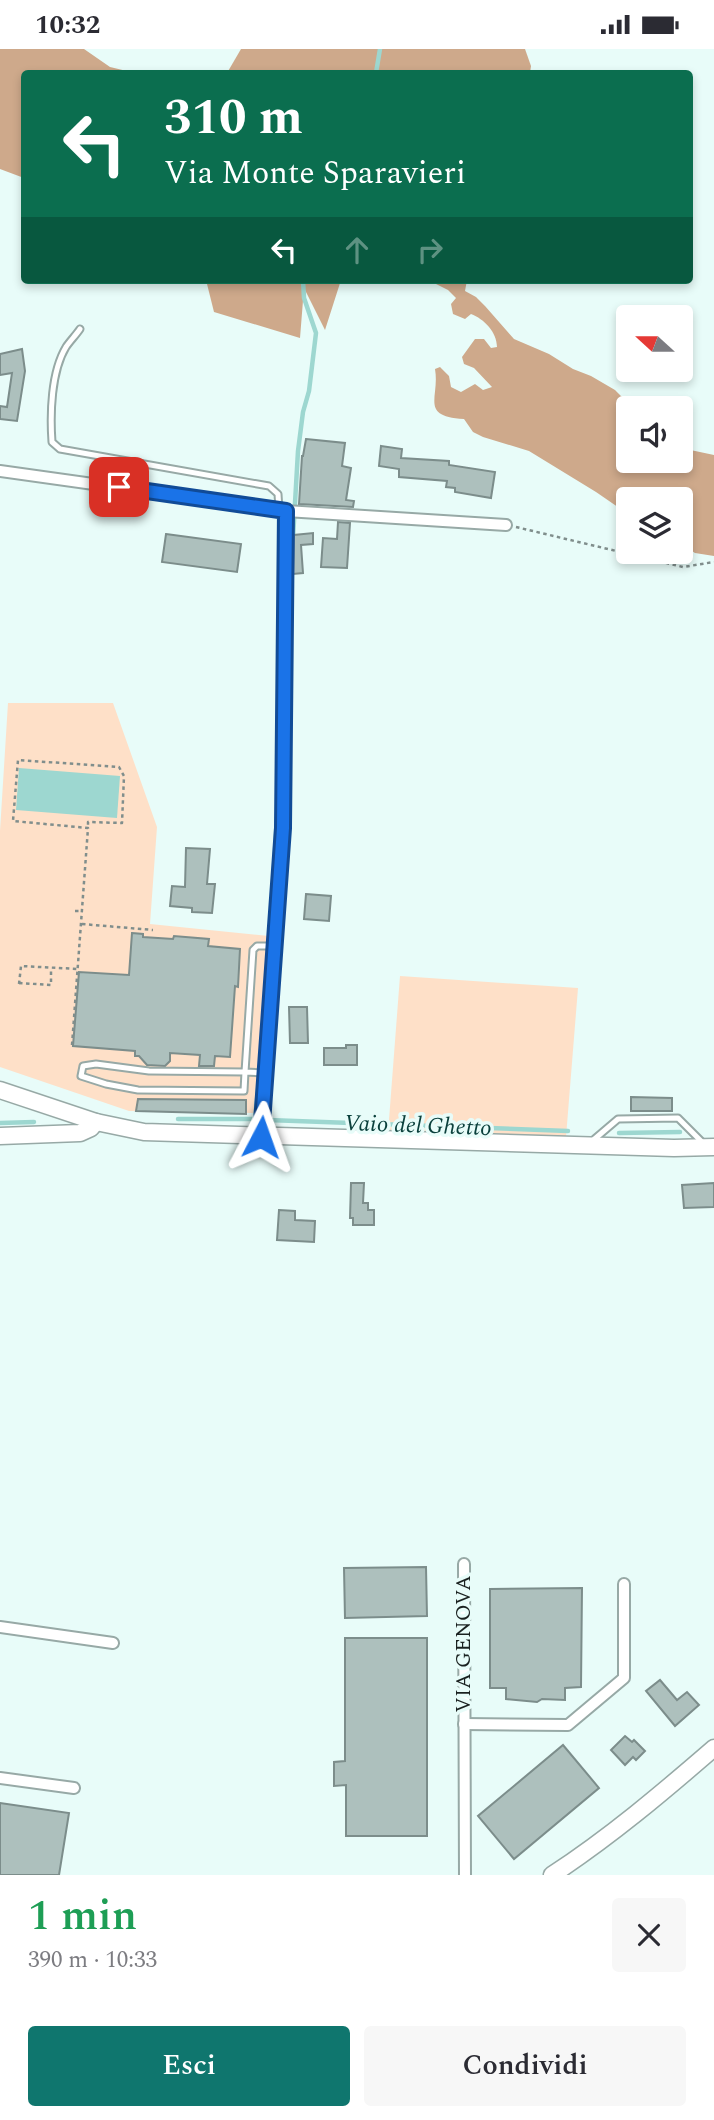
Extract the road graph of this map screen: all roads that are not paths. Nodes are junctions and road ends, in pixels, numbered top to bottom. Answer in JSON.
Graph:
{"nodes":[{"id":1,"x":80,"y":329,"type":"dead end"},
{"id":2,"x":0,"y":471,"type":"edge"},
{"id":3,"x":283,"y":511,"type":"junction"},
{"id":4,"x":506,"y":525,"type":"road end"},
{"id":5,"x":275,"y":946,"type":"junction"},
{"id":6,"x":248,"y":1072,"type":"junction"},
{"id":7,"x":265,"y":1073,"type":"junction"},
{"id":8,"x":0,"y":1090,"type":"edge"},
{"id":9,"x":96,"y":1122,"type":"junction"},
{"id":10,"x":0,"y":1136,"type":"edge"},
{"id":11,"x":261,"y":1137,"type":"junction"},
{"id":12,"x":587,"y":1146,"type":"junction"},
{"id":13,"x":710,"y":1147,"type":"edge"},
{"id":14,"x":464,"y":1564,"type":"dead end"},
{"id":15,"x":624,"y":1584,"type":"dead end"},
{"id":16,"x":0,"y":1627,"type":"edge"},
{"id":17,"x":113,"y":1643,"type":"dead end"},
{"id":18,"x":464,"y":1724,"type":"junction"},
{"id":19,"x":714,"y":1748,"type":"edge"},
{"id":20,"x":0,"y":1778,"type":"edge"},
{"id":21,"x":74,"y":1788,"type":"dead end"},
{"id":22,"x":465,"y":1875,"type":"edge"},
{"id":23,"x":552,"y":1875,"type":"edge"}],
"edges":[{"from":1,"to":3,"type":"lane"},
{"from":2,"to":3,"type":"street"},
{"from":3,"to":4,"type":"street"},
{"from":3,"to":5,"type":"street"},
{"from":5,"to":6,"type":"lane"},
{"from":5,"to":7,"type":"street"},
{"from":6,"to":6,"type":"lane"},
{"from":6,"to":7,"type":"lane"},
{"from":7,"to":11,"type":"street"},
{"from":8,"to":9,"type":"main road"},
{"from":9,"to":10,"type":"main road"},
{"from":9,"to":11,"type":"main road"},
{"from":11,"to":12,"type":"main road"},
{"from":12,"to":13,"type":"main road"},
{"from":12,"to":13,"type":"lane"},
{"from":14,"to":18,"type":"street","name":"VIA GENOVA"},
{"from":15,"to":18,"type":"street","name":"VIA GENOVA"},
{"from":16,"to":17,"type":"street"},
{"from":18,"to":22,"type":"street","name":"VIA GENOVA"},
{"from":19,"to":23,"type":"main road"},
{"from":20,"to":21,"type":"street"}]}
